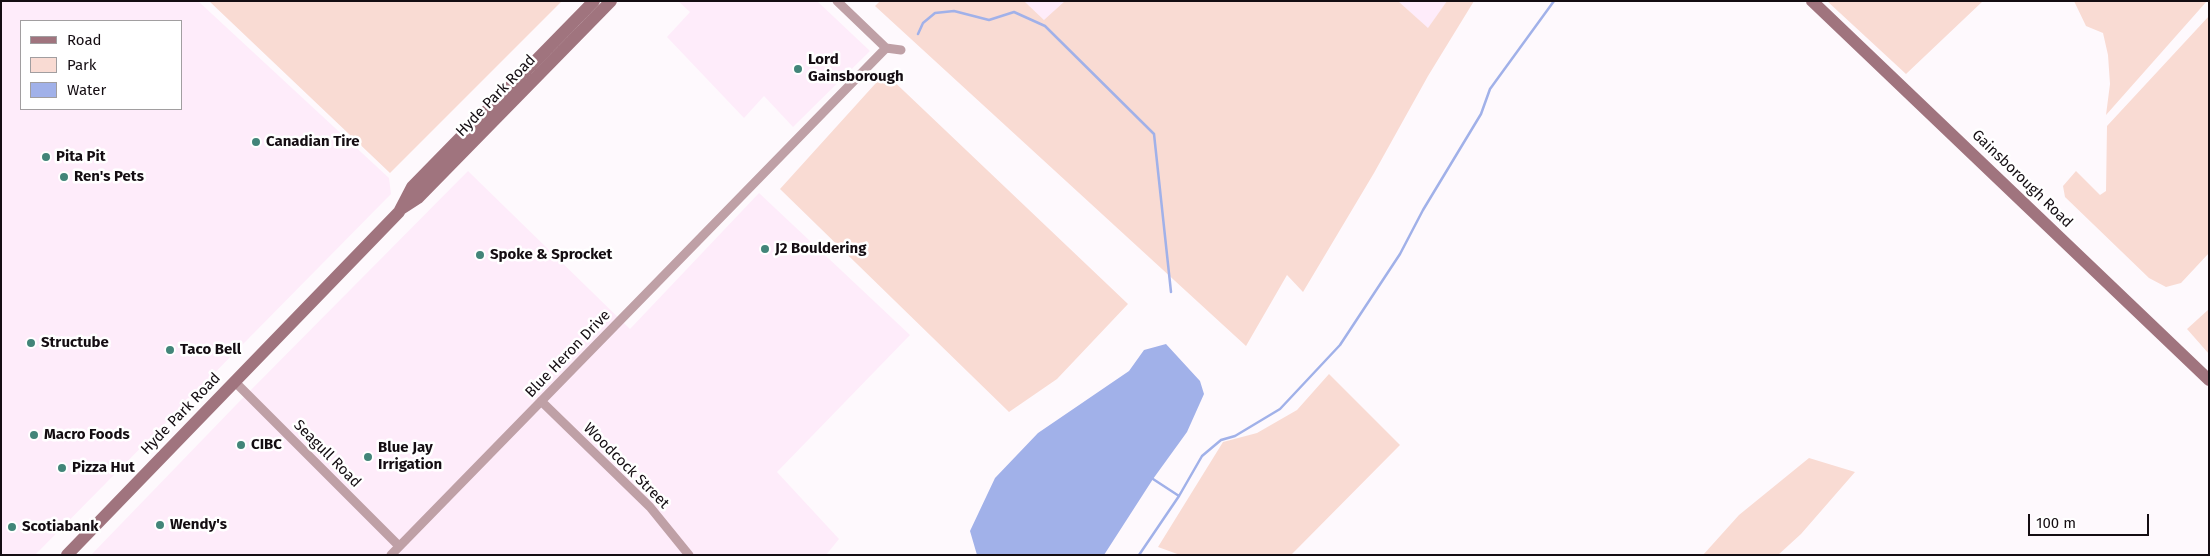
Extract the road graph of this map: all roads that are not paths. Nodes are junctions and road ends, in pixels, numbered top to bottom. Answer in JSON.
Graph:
{"nodes":[{"id":1,"x":594,"y":1,"type":"edge"},
{"id":2,"x":611,"y":1,"type":"edge"},
{"id":3,"x":837,"y":1,"type":"edge"},
{"id":4,"x":1812,"y":1,"type":"edge"},
{"id":5,"x":886,"y":48,"type":"junction"},
{"id":6,"x":902,"y":50,"type":"dead end"},
{"id":7,"x":401,"y":209,"type":"junction"},
{"id":8,"x":2209,"y":380,"type":"edge"},
{"id":9,"x":235,"y":382,"type":"junction"},
{"id":10,"x":541,"y":401,"type":"junction"},
{"id":11,"x":399,"y":546,"type":"junction"},
{"id":12,"x":67,"y":555,"type":"edge"},
{"id":13,"x":391,"y":555,"type":"edge"},
{"id":14,"x":689,"y":555,"type":"edge"}],
"edges":[{"from":1,"to":7,"type":"main road","name":"Hyde Park Road"},
{"from":2,"to":7,"type":"main road","name":"Hyde Park Road"},
{"from":3,"to":5,"type":"street"},
{"from":4,"to":8,"type":"main road","name":"Gainsborough Road"},
{"from":5,"to":6,"type":"street"},
{"from":5,"to":10,"type":"street","name":"Blue Heron Drive"},
{"from":7,"to":9,"type":"main road","name":"Hyde Park Road"},
{"from":9,"to":11,"type":"street","name":"Seagull Road"},
{"from":9,"to":12,"type":"main road","name":"Hyde Park Road"},
{"from":10,"to":11,"type":"street","name":"Blue Heron Drive"},
{"from":10,"to":14,"type":"street","name":"Woodcock Street"},
{"from":11,"to":13,"type":"street","name":"Blue Heron Drive"}]}
